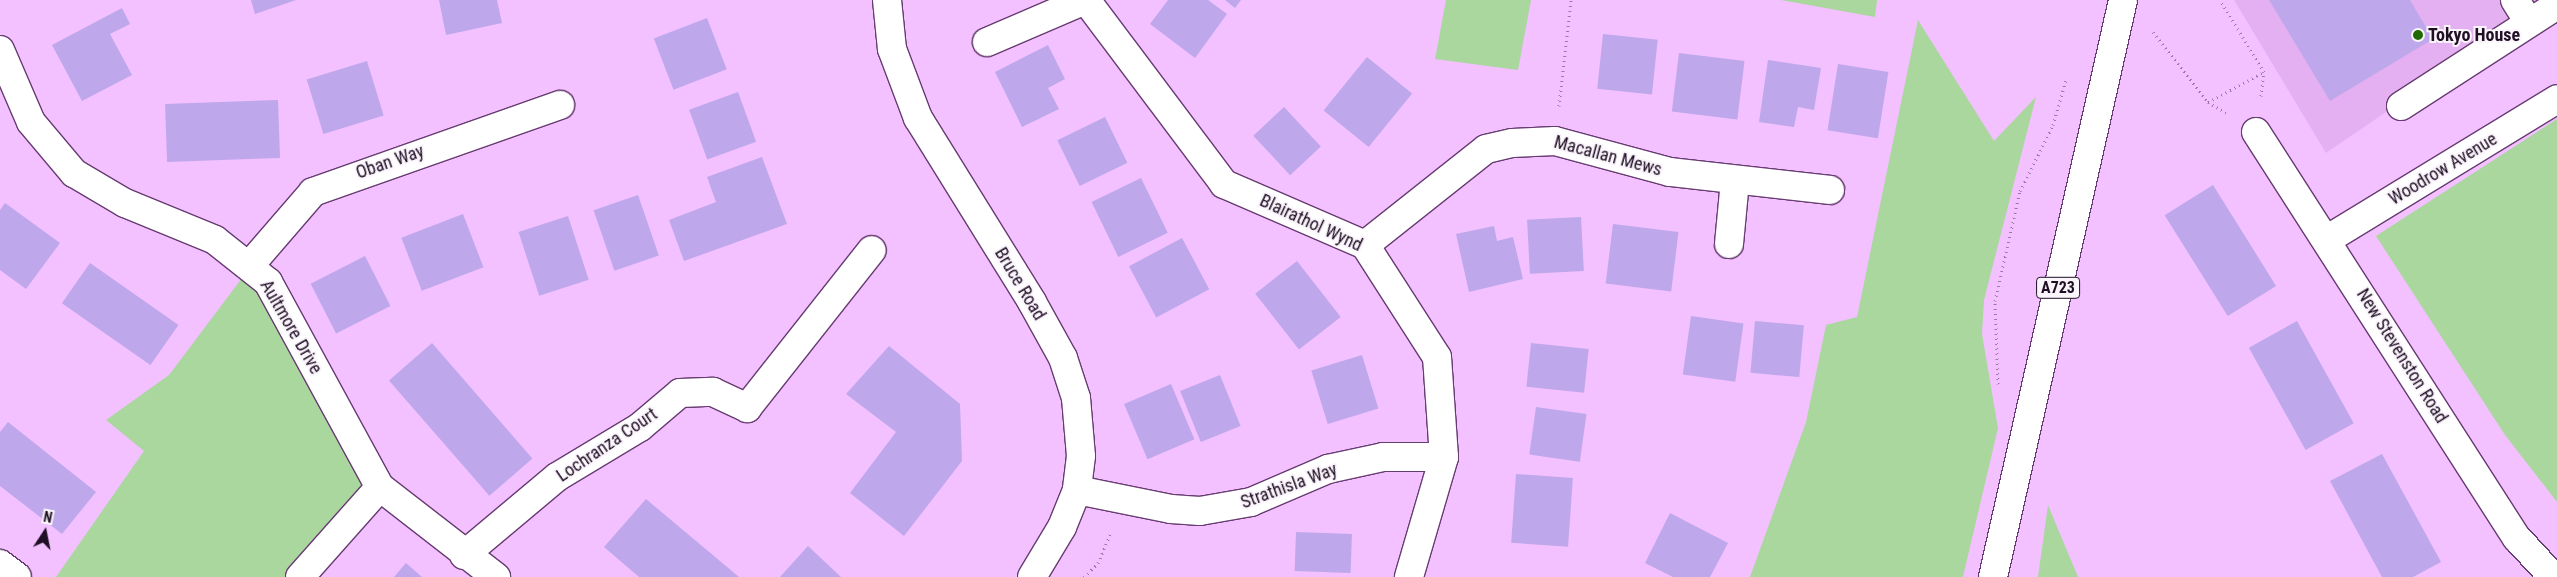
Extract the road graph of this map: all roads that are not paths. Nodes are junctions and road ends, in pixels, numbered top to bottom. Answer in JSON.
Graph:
{"nodes":[{"id":1,"x":887,"y":0,"type":"edge"},
{"id":2,"x":1086,"y":0,"type":"edge"},
{"id":3,"x":2515,"y":0,"type":"edge"},
{"id":4,"x":2557,"y":5,"type":"edge"},
{"id":5,"x":2120,"y":10,"type":"edge"},
{"id":6,"x":2529,"y":22,"type":"junction"},
{"id":7,"x":987,"y":42,"type":"dead end"},
{"id":8,"x":0,"y":50,"type":"edge"},
{"id":9,"x":2557,"y":99,"type":"edge"},
{"id":10,"x":560,"y":105,"type":"dead end"},
{"id":11,"x":2401,"y":106,"type":"dead end"},
{"id":12,"x":2256,"y":132,"type":"dead end"},
{"id":13,"x":1735,"y":180,"type":"junction"},
{"id":14,"x":1830,"y":190,"type":"dead end"},
{"id":15,"x":2328,"y":239,"type":"junction"},
{"id":16,"x":1729,"y":244,"type":"dead end"},
{"id":17,"x":1365,"y":245,"type":"junction"},
{"id":18,"x":872,"y":250,"type":"dead end"},
{"id":19,"x":250,"y":265,"type":"junction"},
{"id":20,"x":1444,"y":457,"type":"junction"},
{"id":21,"x":380,"y":487,"type":"junction"},
{"id":22,"x":1077,"y":490,"type":"junction"},
{"id":23,"x":464,"y":555,"type":"junction"},
{"id":24,"x":0,"y":564,"type":"edge"},
{"id":25,"x":17,"y":577,"type":"edge"},
{"id":26,"x":300,"y":577,"type":"edge"},
{"id":27,"x":496,"y":577,"type":"edge"},
{"id":28,"x":1032,"y":577,"type":"edge"},
{"id":29,"x":1409,"y":577,"type":"edge"},
{"id":30,"x":1993,"y":577,"type":"edge"},
{"id":31,"x":2553,"y":577,"type":"edge"}],
"edges":[{"from":1,"to":22,"type":"street","name":"Bruce Road"},
{"from":2,"to":7,"type":"street","name":"Blairathol Wynd"},
{"from":2,"to":17,"type":"street","name":"Blairathol Wynd"},
{"from":3,"to":6,"type":"street"},
{"from":4,"to":6,"type":"street"},
{"from":5,"to":30,"type":"street","number":"A723"},
{"from":6,"to":11,"type":"street"},
{"from":8,"to":19,"type":"street","name":"Aultmore Drive"},
{"from":9,"to":15,"type":"street","name":"Woodrow Avenue"},
{"from":10,"to":19,"type":"street","name":"Oban Way"},
{"from":12,"to":15,"type":"street","name":"New Stevenston Road"},
{"from":13,"to":14,"type":"street","name":"Macallan Mews"},
{"from":13,"to":16,"type":"street"},
{"from":13,"to":17,"type":"street","name":"Macallan Mews"},
{"from":15,"to":31,"type":"street","name":"New Stevenston Road"},
{"from":17,"to":20,"type":"street","name":"Blairathol Wynd"},
{"from":18,"to":23,"type":"street","name":"Lochranza Court"},
{"from":19,"to":21,"type":"street","name":"Aultmore Drive"},
{"from":20,"to":22,"type":"street","name":"Strathisla Way"},
{"from":20,"to":29,"type":"street","name":"Blairathol Wynd"},
{"from":21,"to":23,"type":"street","name":"Aultmore Drive"},
{"from":21,"to":26,"type":"street"},
{"from":22,"to":28,"type":"street","name":"Bruce Road"},
{"from":23,"to":27,"type":"street","name":"Aultmore Drive"},
{"from":24,"to":25,"type":"street"}]}
